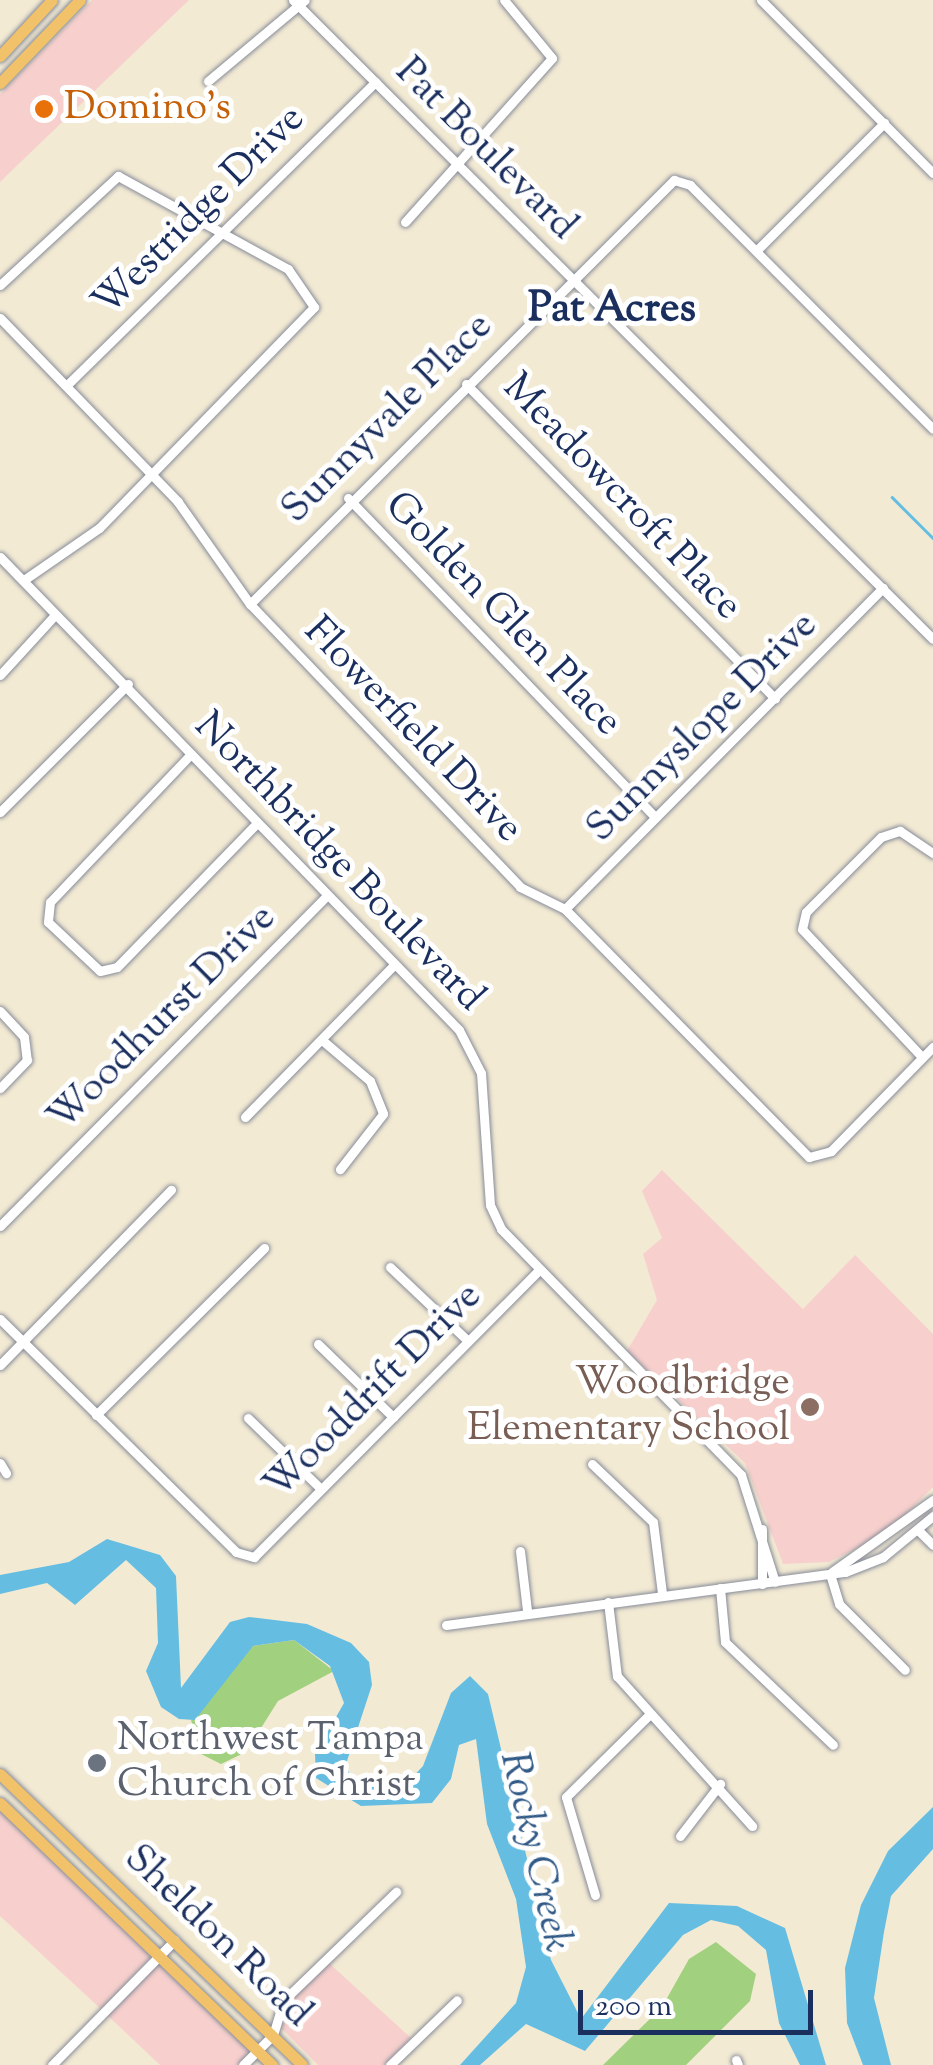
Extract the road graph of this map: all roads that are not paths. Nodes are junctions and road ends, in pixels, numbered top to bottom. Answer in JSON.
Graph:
{"nodes":[{"id":1,"x":52,"y":0,"type":"edge"},
{"id":2,"x":80,"y":0,"type":"edge"},
{"id":3,"x":504,"y":0,"type":"edge"},
{"id":4,"x":761,"y":0,"type":"edge"},
{"id":5,"x":299,"y":2,"type":"edge"},
{"id":6,"x":0,"y":56,"type":"edge"},
{"id":7,"x":208,"y":81,"type":"dead end"},
{"id":8,"x":375,"y":82,"type":"junction"},
{"id":9,"x":0,"y":83,"type":"edge"},
{"id":10,"x":884,"y":123,"type":"junction"},
{"id":11,"x":454,"y":163,"type":"junction"},
{"id":12,"x":933,"y":172,"type":"edge"},
{"id":13,"x":405,"y":222,"type":"dead end"},
{"id":14,"x":222,"y":233,"type":"junction"},
{"id":15,"x":756,"y":250,"type":"junction"},
{"id":16,"x":571,"y":278,"type":"junction"},
{"id":17,"x":0,"y":285,"type":"edge"},
{"id":18,"x":0,"y":318,"type":"edge"},
{"id":19,"x":68,"y":384,"type":"junction"},
{"id":20,"x":466,"y":384,"type":"junction"},
{"id":21,"x":933,"y":430,"type":"edge"},
{"id":22,"x":152,"y":477,"type":"junction"},
{"id":23,"x":348,"y":498,"type":"junction"},
{"id":24,"x":0,"y":557,"type":"edge"},
{"id":25,"x":24,"y":580,"type":"junction"},
{"id":26,"x":883,"y":588,"type":"junction"},
{"id":27,"x":250,"y":604,"type":"junction"},
{"id":28,"x":55,"y":615,"type":"junction"},
{"id":29,"x":933,"y":639,"type":"edge"},
{"id":30,"x":0,"y":675,"type":"edge"},
{"id":31,"x":128,"y":684,"type":"junction"},
{"id":32,"x":775,"y":698,"type":"junction"},
{"id":33,"x":191,"y":754,"type":"junction"},
{"id":34,"x":0,"y":812,"type":"edge"},
{"id":35,"x":655,"y":817,"type":"junction"},
{"id":36,"x":257,"y":823,"type":"junction"},
{"id":37,"x":933,"y":853,"type":"edge"},
{"id":38,"x":326,"y":896,"type":"junction"},
{"id":39,"x":565,"y":909,"type":"junction"},
{"id":40,"x":396,"y":964,"type":"junction"},
{"id":41,"x":0,"y":1011,"type":"edge"},
{"id":42,"x":322,"y":1040,"type":"junction"},
{"id":43,"x":933,"y":1046,"type":"edge"},
{"id":44,"x":922,"y":1057,"type":"junction"},
{"id":45,"x":0,"y":1088,"type":"edge"},
{"id":46,"x":245,"y":1116,"type":"dead end"},
{"id":47,"x":340,"y":1169,"type":"dead end"},
{"id":48,"x":171,"y":1190,"type":"dead end"},
{"id":49,"x":0,"y":1226,"type":"edge"},
{"id":50,"x":264,"y":1248,"type":"dead end"},
{"id":51,"x":390,"y":1267,"type":"dead end"},
{"id":52,"x":538,"y":1271,"type":"junction"},
{"id":53,"x":0,"y":1318,"type":"edge"},
{"id":54,"x":467,"y":1340,"type":"junction"},
{"id":55,"x":23,"y":1342,"type":"junction"},
{"id":56,"x":318,"y":1344,"type":"dead end"},
{"id":57,"x":0,"y":1366,"type":"edge"},
{"id":58,"x":96,"y":1414,"type":"junction"},
{"id":59,"x":393,"y":1417,"type":"junction"},
{"id":60,"x":248,"y":1418,"type":"dead end"},
{"id":61,"x":0,"y":1462,"type":"edge"},
{"id":62,"x":592,"y":1464,"type":"dead end"},
{"id":63,"x":6,"y":1473,"type":"dead end"},
{"id":64,"x":320,"y":1488,"type":"junction"},
{"id":65,"x":933,"y":1500,"type":"edge"},
{"id":66,"x":933,"y":1516,"type":"edge"},
{"id":67,"x":762,"y":1529,"type":"junction"},
{"id":68,"x":918,"y":1530,"type":"junction"},
{"id":69,"x":933,"y":1545,"type":"edge"},
{"id":70,"x":520,"y":1551,"type":"dead end"},
{"id":71,"x":830,"y":1574,"type":"junction"},
{"id":72,"x":775,"y":1582,"type":"junction"},
{"id":73,"x":762,"y":1584,"type":"junction"},
{"id":74,"x":720,"y":1588,"type":"junction"},
{"id":75,"x":662,"y":1594,"type":"junction"},
{"id":76,"x":608,"y":1602,"type":"junction"},
{"id":77,"x":527,"y":1611,"type":"junction"},
{"id":78,"x":446,"y":1624,"type":"dead end"},
{"id":79,"x":905,"y":1670,"type":"dead end"},
{"id":80,"x":648,"y":1715,"type":"junction"},
{"id":81,"x":832,"y":1745,"type":"dead end"},
{"id":82,"x":0,"y":1774,"type":"edge"},
{"id":83,"x":720,"y":1784,"type":"junction"},
{"id":84,"x":0,"y":1803,"type":"edge"},
{"id":85,"x":752,"y":1826,"type":"dead end"},
{"id":86,"x":680,"y":1836,"type":"dead end"},
{"id":87,"x":95,"y":1863,"type":"junction"},
{"id":88,"x":80,"y":1879,"type":"junction"},
{"id":89,"x":396,"y":1892,"type":"dead end"},
{"id":90,"x":595,"y":1895,"type":"dead end"},
{"id":91,"x":175,"y":1940,"type":"junction"},
{"id":92,"x":160,"y":1956,"type":"junction"},
{"id":93,"x":457,"y":2000,"type":"dead end"},
{"id":94,"x":273,"y":2036,"type":"junction"},
{"id":95,"x":258,"y":2051,"type":"junction"},
{"id":96,"x":52,"y":2065,"type":"edge"},
{"id":97,"x":244,"y":2065,"type":"edge"},
{"id":98,"x":272,"y":2065,"type":"edge"},
{"id":99,"x":302,"y":2065,"type":"edge"},
{"id":100,"x":390,"y":2065,"type":"edge"}],
"edges":[{"from":1,"to":6,"type":"main road"},
{"from":2,"to":9,"type":"main road"},
{"from":3,"to":11,"type":"street"},
{"from":4,"to":10,"type":"street"},
{"from":5,"to":7,"type":"street"},
{"from":5,"to":8,"type":"street","name":"Pat Boulevard"},
{"from":8,"to":11,"type":"street","name":"Pat Boulevard"},
{"from":8,"to":14,"type":"street","name":"Westridge Drive"},
{"from":10,"to":12,"type":"street"},
{"from":10,"to":15,"type":"street"},
{"from":11,"to":13,"type":"street"},
{"from":11,"to":16,"type":"street","name":"Pat Boulevard"},
{"from":14,"to":17,"type":"street"},
{"from":14,"to":19,"type":"street","name":"Westridge Drive"},
{"from":14,"to":22,"type":"street"},
{"from":15,"to":16,"type":"street","name":"Sunnyvale Place"},
{"from":15,"to":21,"type":"street"},
{"from":16,"to":20,"type":"street","name":"Sunnyvale Place"},
{"from":16,"to":26,"type":"street","name":"Pat Boulevard"},
{"from":18,"to":19,"type":"street","name":"Flowerfield Drive"},
{"from":19,"to":22,"type":"street","name":"Flowerfield Drive"},
{"from":20,"to":23,"type":"street","name":"Sunnyvale Place"},
{"from":20,"to":32,"type":"street","name":"Meadowcroft Place"},
{"from":22,"to":25,"type":"street"},
{"from":22,"to":27,"type":"street","name":"Flowerfield Drive"},
{"from":23,"to":27,"type":"street","name":"Sunnyvale Place"},
{"from":23,"to":35,"type":"street","name":"Golden Glen Place"},
{"from":24,"to":25,"type":"street","name":"Northbridge Boulevard"},
{"from":25,"to":28,"type":"street","name":"Northbridge Boulevard"},
{"from":26,"to":29,"type":"street","name":"Pat Boulevard"},
{"from":26,"to":32,"type":"street","name":"Sunnyslope Drive"},
{"from":27,"to":39,"type":"street","name":"Flowerfield Drive"},
{"from":28,"to":30,"type":"street"},
{"from":28,"to":31,"type":"street","name":"Northbridge Boulevard"},
{"from":31,"to":33,"type":"street","name":"Northbridge Boulevard"},
{"from":31,"to":34,"type":"street"},
{"from":32,"to":35,"type":"street","name":"Sunnyslope Drive"},
{"from":33,"to":36,"type":"street","name":"Northbridge Boulevard"},
{"from":33,"to":36,"type":"street"},
{"from":35,"to":39,"type":"street","name":"Sunnyslope Drive"},
{"from":36,"to":38,"type":"street","name":"Northbridge Boulevard"},
{"from":37,"to":44,"type":"street"},
{"from":38,"to":40,"type":"street","name":"Northbridge Boulevard"},
{"from":38,"to":49,"type":"street","name":"Woodhurst Drive"},
{"from":39,"to":44,"type":"street","name":"Flowerfield Drive"},
{"from":40,"to":42,"type":"street"},
{"from":40,"to":52,"type":"street","name":"Northbridge Boulevard"},
{"from":41,"to":45,"type":"street"},
{"from":42,"to":46,"type":"street"},
{"from":42,"to":47,"type":"street"},
{"from":43,"to":44,"type":"street"},
{"from":48,"to":55,"type":"street"},
{"from":50,"to":58,"type":"street"},
{"from":51,"to":54,"type":"street"},
{"from":52,"to":54,"type":"street","name":"Wooddrift Drive"},
{"from":52,"to":67,"type":"street","name":"Northbridge Boulevard"},
{"from":53,"to":55,"type":"street"},
{"from":54,"to":59,"type":"street","name":"Wooddrift Drive"},
{"from":55,"to":57,"type":"street"},
{"from":55,"to":58,"type":"street"},
{"from":56,"to":59,"type":"street"},
{"from":58,"to":64,"type":"street","name":"Wooddrift Drive"},
{"from":59,"to":64,"type":"street","name":"Wooddrift Drive"},
{"from":60,"to":64,"type":"street"},
{"from":61,"to":63,"type":"street"},
{"from":62,"to":75,"type":"street"},
{"from":65,"to":71,"type":"street"},
{"from":66,"to":68,"type":"street"},
{"from":67,"to":72,"type":"street","name":"Northbridge Boulevard"},
{"from":67,"to":73,"type":"street","name":"Northbridge Boulevard"},
{"from":68,"to":69,"type":"street"},
{"from":68,"to":71,"type":"street"},
{"from":70,"to":77,"type":"street"},
{"from":71,"to":72,"type":"street"},
{"from":71,"to":79,"type":"street"},
{"from":72,"to":73,"type":"street"},
{"from":73,"to":74,"type":"street"},
{"from":74,"to":75,"type":"street"},
{"from":74,"to":81,"type":"street"},
{"from":75,"to":76,"type":"street"},
{"from":76,"to":77,"type":"street"},
{"from":76,"to":80,"type":"street"},
{"from":77,"to":78,"type":"street"},
{"from":80,"to":83,"type":"street"},
{"from":80,"to":90,"type":"street"},
{"from":82,"to":87,"type":"main road","name":"Sheldon Road"},
{"from":83,"to":85,"type":"street"},
{"from":83,"to":86,"type":"street"},
{"from":84,"to":88,"type":"main road","name":"Sheldon Road"},
{"from":87,"to":88,"type":"main road"},
{"from":87,"to":91,"type":"main road","name":"Sheldon Road"},
{"from":88,"to":92,"type":"main road","name":"Sheldon Road"},
{"from":89,"to":94,"type":"street"},
{"from":91,"to":92,"type":"street"},
{"from":91,"to":94,"type":"main road","name":"Sheldon Road"},
{"from":92,"to":95,"type":"main road","name":"Sheldon Road"},
{"from":92,"to":96,"type":"street"},
{"from":93,"to":100,"type":"street"},
{"from":94,"to":95,"type":"street"},
{"from":94,"to":99,"type":"main road","name":"Sheldon Road"},
{"from":95,"to":97,"type":"street"},
{"from":95,"to":98,"type":"main road","name":"Sheldon Road"}]}
